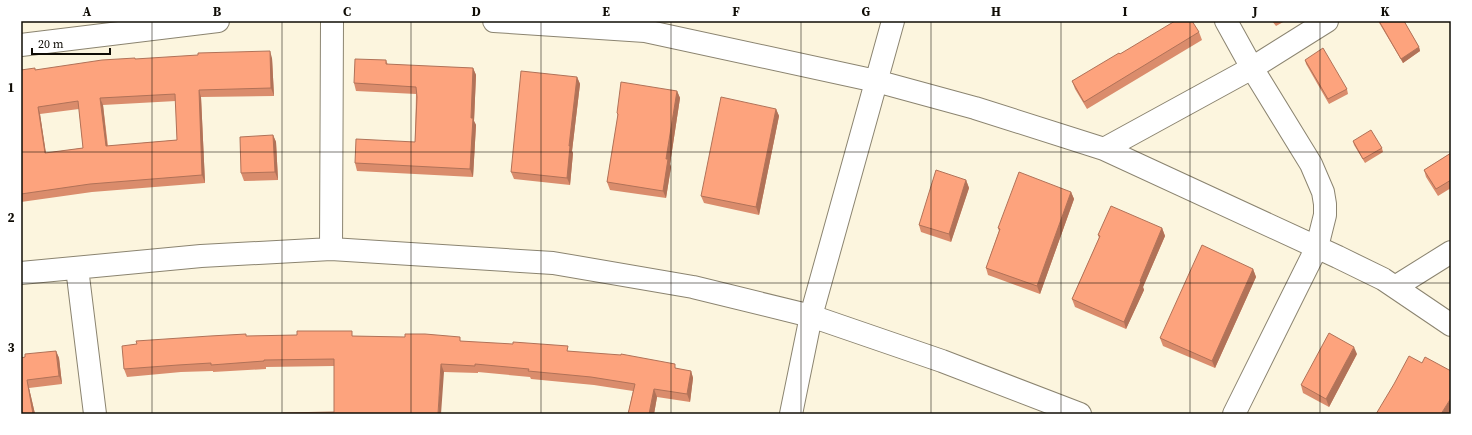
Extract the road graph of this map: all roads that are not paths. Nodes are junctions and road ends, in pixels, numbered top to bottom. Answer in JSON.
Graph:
{"nodes":[{"id":1,"x":218,"y":21,"type":"edge"},
{"id":2,"x":332,"y":21,"type":"edge"},
{"id":3,"x":494,"y":21,"type":"edge"},
{"id":4,"x":893,"y":21,"type":"edge"},
{"id":5,"x":1226,"y":21,"type":"edge"},
{"id":6,"x":1327,"y":21,"type":"edge"},
{"id":7,"x":642,"y":26,"type":"edge"},
{"id":8,"x":21,"y":45,"type":"edge"},
{"id":9,"x":1252,"y":68,"type":"junction"},
{"id":10,"x":876,"y":81,"type":"junction"},
{"id":11,"x":1104,"y":149,"type":"junction"},
{"id":12,"x":1317,"y":247,"type":"junction"},
{"id":13,"x":332,"y":249,"type":"junction"},
{"id":14,"x":1451,"y":252,"type":"edge"},
{"id":15,"x":77,"y":268,"type":"junction"},
{"id":16,"x":21,"y":273,"type":"edge"},
{"id":17,"x":1395,"y":287,"type":"junction"},
{"id":18,"x":811,"y":316,"type":"junction"},
{"id":19,"x":1451,"y":325,"type":"edge"},
{"id":20,"x":95,"y":414,"type":"edge"},
{"id":21,"x":791,"y":414,"type":"edge"},
{"id":22,"x":1080,"y":414,"type":"edge"},
{"id":23,"x":1234,"y":414,"type":"edge"}],
"edges":[{"from":1,"to":8,"type":"street"},
{"from":2,"to":13,"type":"street"},
{"from":3,"to":7,"type":"street"},
{"from":4,"to":10,"type":"street"},
{"from":5,"to":9,"type":"street"},
{"from":6,"to":9,"type":"street"},
{"from":7,"to":10,"type":"street"},
{"from":9,"to":11,"type":"street"},
{"from":9,"to":12,"type":"street"},
{"from":10,"to":11,"type":"street"},
{"from":10,"to":18,"type":"street"},
{"from":11,"to":12,"type":"street"},
{"from":12,"to":17,"type":"street"},
{"from":12,"to":23,"type":"street"},
{"from":13,"to":15,"type":"street"},
{"from":13,"to":18,"type":"street"},
{"from":14,"to":17,"type":"street"},
{"from":15,"to":16,"type":"street"},
{"from":15,"to":20,"type":"street"},
{"from":17,"to":19,"type":"street"},
{"from":18,"to":21,"type":"street"},
{"from":18,"to":22,"type":"street"}]}
